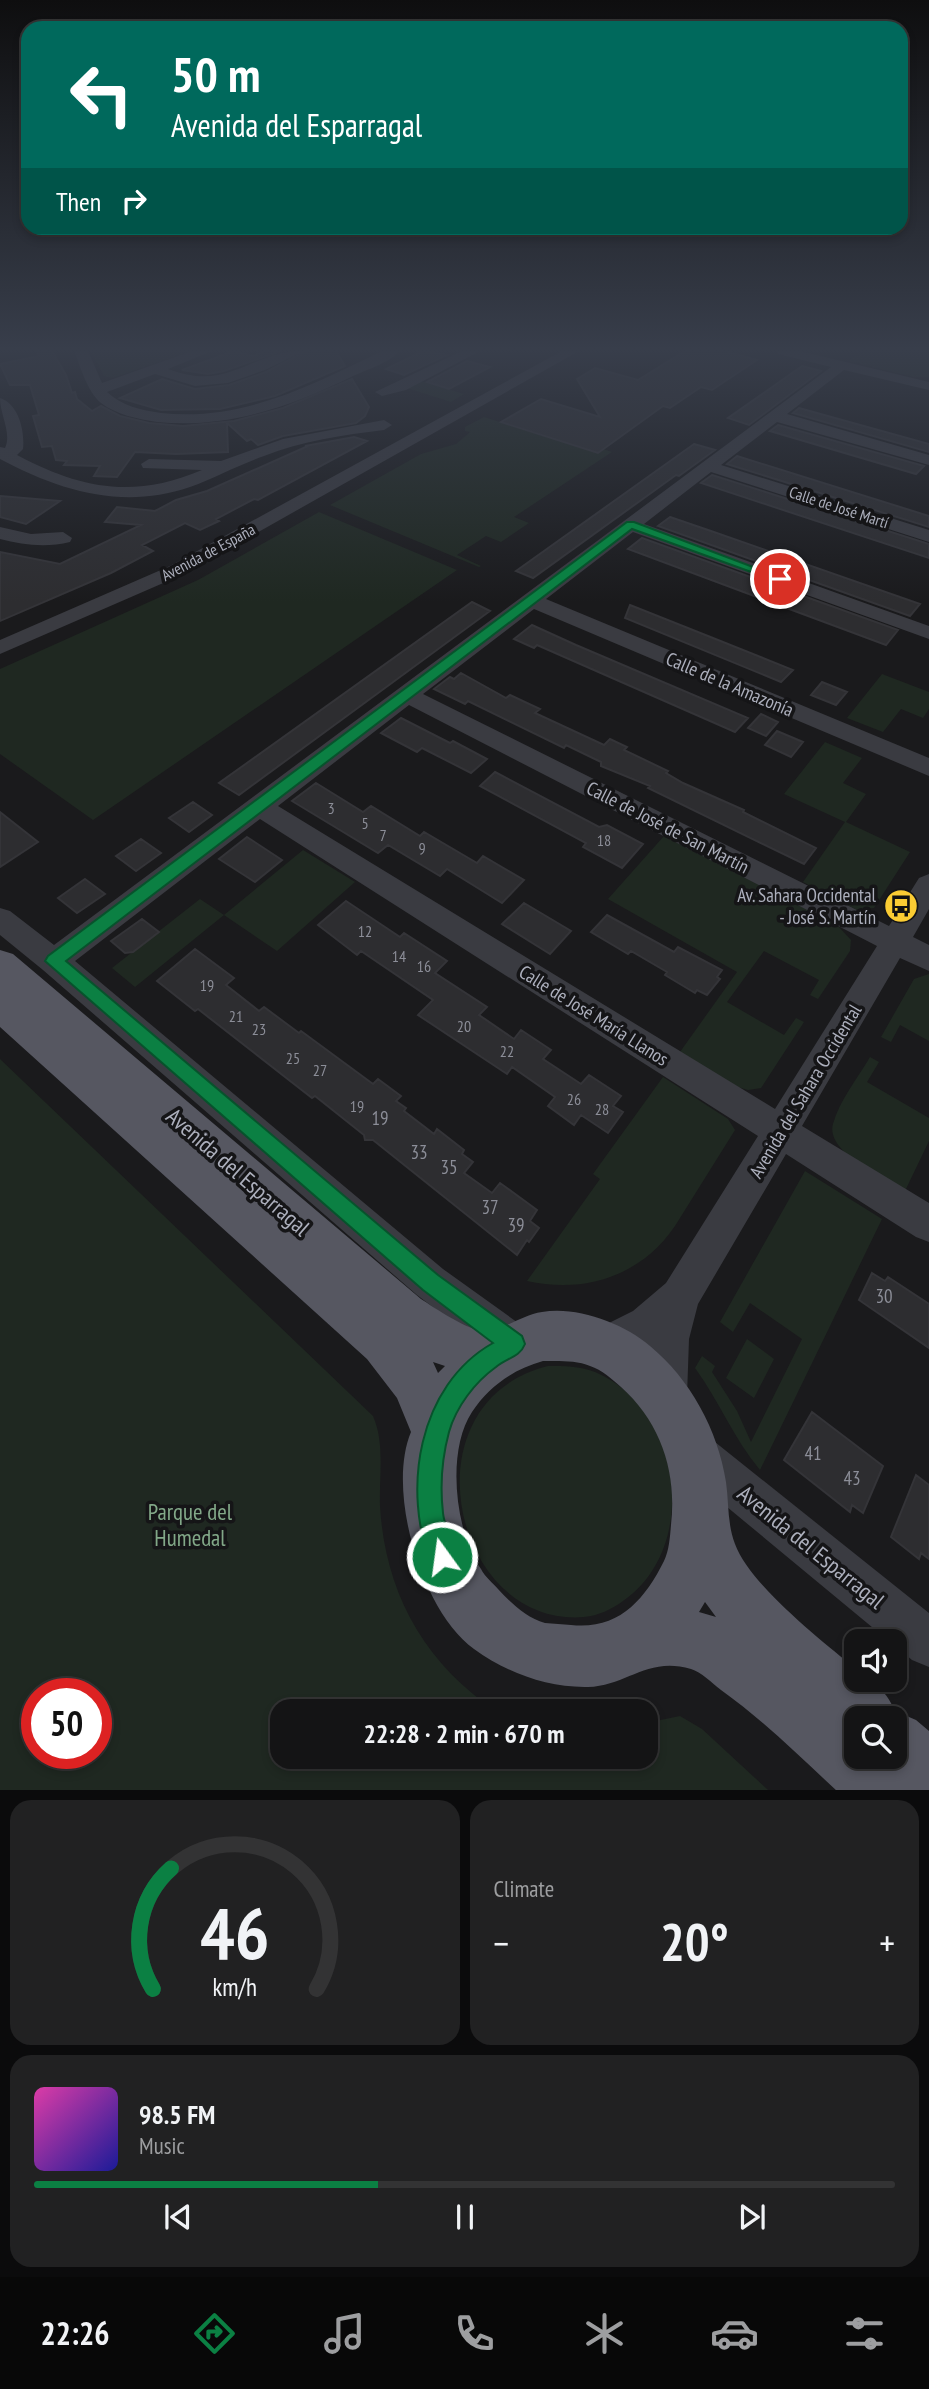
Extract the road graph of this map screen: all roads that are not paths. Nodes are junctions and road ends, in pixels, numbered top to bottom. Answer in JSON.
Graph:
{"nodes":[{"id":1,"x":16,"y":435,"type":"edge"},
{"id":2,"x":343,"y":435,"type":"edge"},
{"id":3,"x":384,"y":435,"type":"edge"},
{"id":4,"x":385,"y":435,"type":"edge"},
{"id":5,"x":424,"y":435,"type":"edge"},
{"id":6,"x":442,"y":435,"type":"edge"},
{"id":7,"x":750,"y":435,"type":"edge"},
{"id":8,"x":840,"y":435,"type":"edge"},
{"id":9,"x":3,"y":454,"type":"edge"},
{"id":10,"x":929,"y":460,"type":"edge"},
{"id":11,"x":149,"y":464,"type":"dead end"},
{"id":12,"x":226,"y":465,"type":"junction"},
{"id":13,"x":708,"y":466,"type":"junction"},
{"id":14,"x":630,"y":525,"type":"junction"},
{"id":15,"x":0,"y":533,"type":"edge"},
{"id":16,"x":929,"y":536,"type":"edge"},
{"id":17,"x":63,"y":538,"type":"dead end"},
{"id":18,"x":531,"y":600,"type":"junction"},
{"id":19,"x":929,"y":633,"type":"edge"},
{"id":20,"x":0,"y":637,"type":"edge"},
{"id":21,"x":0,"y":648,"type":"edge"},
{"id":22,"x":406,"y":694,"type":"junction"},
{"id":23,"x":929,"y":768,"type":"edge"},
{"id":24,"x":259,"y":806,"type":"junction"},
{"id":25,"x":929,"y":885,"type":"edge"},
{"id":26,"x":0,"y":919,"type":"edge"},
{"id":27,"x":895,"y":942,"type":"junction"},
{"id":28,"x":929,"y":959,"type":"edge"},
{"id":29,"x":54,"y":961,"type":"junction"},
{"id":30,"x":0,"y":965,"type":"edge"},
{"id":31,"x":0,"y":1003,"type":"edge"},
{"id":32,"x":780,"y":1132,"type":"junction"},
{"id":33,"x":929,"y":1224,"type":"edge"},
{"id":34,"x":680,"y":1297,"type":"junction"},
{"id":35,"x":605,"y":1346,"type":"junction"},
{"id":36,"x":501,"y":1351,"type":"junction"},
{"id":37,"x":666,"y":1396,"type":"junction"},
{"id":38,"x":437,"y":1432,"type":"junction"},
{"id":39,"x":693,"y":1452,"type":"junction"},
{"id":40,"x":701,"y":1518,"type":"junction"},
{"id":41,"x":641,"y":1638,"type":"junction"},
{"id":42,"x":929,"y":1643,"type":"edge"},
{"id":43,"x":853,"y":1706,"type":"edge"},
{"id":44,"x":907,"y":1754,"type":"edge"},
{"id":45,"x":929,"y":1773,"type":"edge"},
{"id":46,"x":885,"y":1790,"type":"edge"}],
"edges":[{"from":1,"to":9,"type":"street"},
{"from":2,"to":12,"type":"street"},
{"from":3,"to":20,"type":"street","name":"Avenida de España"},
{"from":4,"to":21,"type":"street","name":"Avenida de España"},
{"from":5,"to":6,"type":"street","name":"Avenida de España"},
{"from":7,"to":13,"type":"street"},
{"from":8,"to":10,"type":"street"},
{"from":9,"to":12,"type":"street"},
{"from":11,"to":12,"type":"street"},
{"from":13,"to":14,"type":"street"},
{"from":13,"to":16,"type":"street","name":"Calle de José Martí"},
{"from":14,"to":18,"type":"street"},
{"from":14,"to":19,"type":"street"},
{"from":15,"to":17,"type":"street"},
{"from":18,"to":22,"type":"street"},
{"from":18,"to":23,"type":"street","name":"Calle de la Amazonía"},
{"from":22,"to":24,"type":"street"},
{"from":22,"to":27,"type":"street","name":"Calle de José de San Martín"},
{"from":24,"to":29,"type":"street"},
{"from":24,"to":32,"type":"street","name":"Calle de José María Llanos"},
{"from":25,"to":27,"type":"street","name":"Avenida del Sahara Occidental"},
{"from":26,"to":29,"type":"street","name":"Avenida del Esparragal"},
{"from":27,"to":28,"type":"street","name":"Calle de José de San Martín"},
{"from":27,"to":32,"type":"street","name":"Avenida del Sahara Occidental"},
{"from":29,"to":36,"type":"street","name":"Avenida del Esparragal"},
{"from":30,"to":36,"type":"main road","name":"Avenida del Esparragal"},
{"from":31,"to":38,"type":"main road","name":"Avenida del Esparragal"},
{"from":32,"to":33,"type":"street","name":"Calle de José María Llanos"},
{"from":32,"to":34,"type":"street","name":"Avenida del Sahara Occidental"},
{"from":34,"to":35,"type":"street","name":"Avenida del Sahara Occidental"},
{"from":34,"to":37,"type":"street","name":"Avenida del Sahara Occidental"},
{"from":35,"to":36,"type":"main road"},
{"from":35,"to":37,"type":"main road"},
{"from":36,"to":38,"type":"main road"},
{"from":37,"to":39,"type":"main road"},
{"from":38,"to":41,"type":"main road"},
{"from":39,"to":40,"type":"main road"},
{"from":39,"to":42,"type":"street","name":"Avenida del Esparragal"},
{"from":40,"to":41,"type":"main road"},
{"from":40,"to":43,"type":"main road"},
{"from":41,"to":46,"type":"main road"},
{"from":44,"to":45,"type":"main road"}]}
